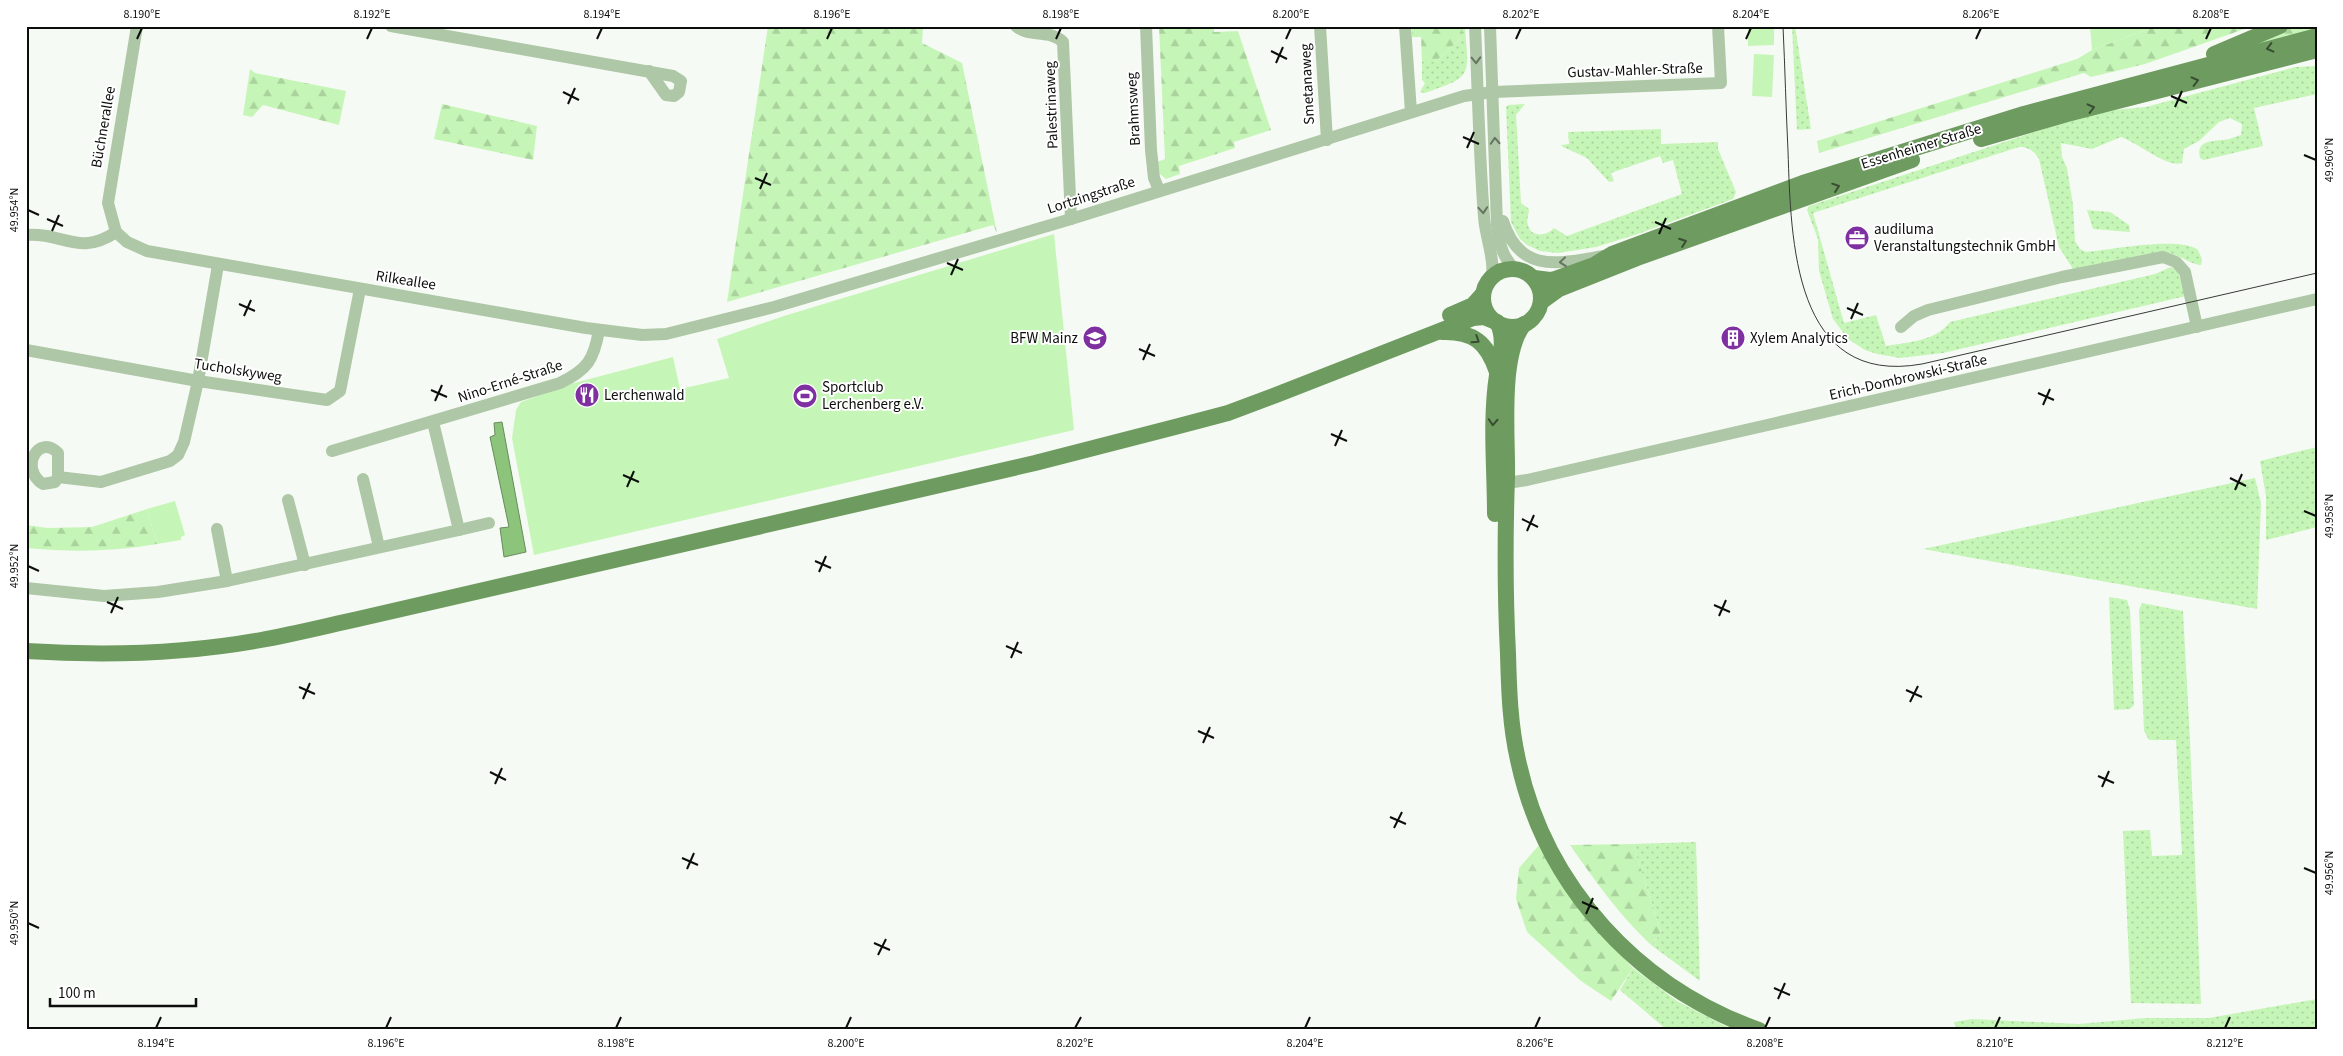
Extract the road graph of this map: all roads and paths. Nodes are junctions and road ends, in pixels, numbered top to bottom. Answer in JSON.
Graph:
{"nodes":[{"id":1,"x":137,"y":26,"type":"edge"},
{"id":2,"x":391,"y":26,"type":"edge"},
{"id":3,"x":1016,"y":26,"type":"edge"},
{"id":4,"x":1146,"y":26,"type":"edge"},
{"id":5,"x":1320,"y":26,"type":"edge"},
{"id":6,"x":1405,"y":26,"type":"edge"},
{"id":7,"x":1475,"y":26,"type":"edge"},
{"id":8,"x":1490,"y":26,"type":"edge"},
{"id":9,"x":1718,"y":26,"type":"edge"},
{"id":10,"x":2280,"y":26,"type":"edge"},
{"id":11,"x":2317,"y":36,"type":"edge"},
{"id":12,"x":2317,"y":50,"type":"edge"},
{"id":13,"x":2280,"y":60,"type":"junction"},
{"id":14,"x":2317,"y":62,"type":"edge"},
{"id":15,"x":649,"y":72,"type":"dead end"},
{"id":16,"x":2163,"y":76,"type":"junction"},
{"id":17,"x":1493,"y":92,"type":"junction"},
{"id":18,"x":1478,"y":93,"type":"junction"},
{"id":19,"x":1411,"y":112,"type":"junction"},
{"id":20,"x":1327,"y":140,"type":"junction"},
{"id":21,"x":1497,"y":189,"type":"junction"},
{"id":22,"x":1159,"y":190,"type":"junction"},
{"id":23,"x":1071,"y":219,"type":"junction"},
{"id":24,"x":116,"y":232,"type":"junction"},
{"id":25,"x":26,"y":235,"type":"edge"},
{"id":26,"x":1612,"y":254,"type":"junction"},
{"id":27,"x":218,"y":264,"type":"junction"},
{"id":28,"x":1515,"y":268,"type":"junction"},
{"id":29,"x":1492,"y":277,"type":"junction"},
{"id":30,"x":1534,"y":278,"type":"junction"},
{"id":31,"x":360,"y":289,"type":"junction"},
{"id":32,"x":1483,"y":294,"type":"junction"},
{"id":33,"x":2317,"y":299,"type":"edge"},
{"id":34,"x":1541,"y":302,"type":"junction"},
{"id":35,"x":1495,"y":321,"type":"junction"},
{"id":36,"x":1524,"y":324,"type":"junction"},
{"id":37,"x":697,"y":326,"type":"joint"},
{"id":38,"x":1901,"y":327,"type":"dead end"},
{"id":39,"x":2197,"y":327,"type":"junction"},
{"id":40,"x":599,"y":330,"type":"junction"},
{"id":41,"x":1436,"y":332,"type":"junction"},
{"id":42,"x":26,"y":350,"type":"edge"},
{"id":43,"x":1497,"y":374,"type":"junction"},
{"id":44,"x":198,"y":381,"type":"junction"},
{"id":45,"x":433,"y":422,"type":"junction"},
{"id":46,"x":1175,"y":427,"type":"junction"},
{"id":47,"x":332,"y":451,"type":"dead end"},
{"id":48,"x":58,"y":477,"type":"dead end"},
{"id":49,"x":363,"y":479,"type":"dead end"},
{"id":50,"x":1507,"y":483,"type":"junction"},
{"id":51,"x":288,"y":500,"type":"dead end"},
{"id":52,"x":489,"y":523,"type":"dead end"},
{"id":53,"x":217,"y":529,"type":"dead end"},
{"id":54,"x":458,"y":530,"type":"junction"},
{"id":55,"x":379,"y":547,"type":"junction"},
{"id":56,"x":305,"y":564,"type":"junction"},
{"id":57,"x":227,"y":581,"type":"junction"},
{"id":58,"x":26,"y":588,"type":"edge"},
{"id":59,"x":1505,"y":596,"type":"junction"},
{"id":60,"x":26,"y":651,"type":"edge"},
{"id":61,"x":1759,"y":1030,"type":"edge"}],
"edges":[{"from":1,"to":24,"type":"street","name":"Büchnerallee"},
{"from":2,"to":15,"type":"street"},
{"from":3,"to":23,"type":"street","name":"Palestrinaweg"},
{"from":4,"to":22,"type":"street","name":"Brahmsweg"},
{"from":5,"to":20,"type":"street","name":"Smetanaweg"},
{"from":6,"to":19,"type":"street"},
{"from":7,"to":18,"type":"street","one_way":true},
{"from":8,"to":17,"type":"street"},
{"from":9,"to":17,"type":"street","name":"Gustav-Mahler-Straße"},
{"from":10,"to":16,"type":"main road"},
{"from":11,"to":16,"type":"main road","name":"Essenheimer Straße","one_way":true},
{"from":12,"to":13,"type":"main road","name":"Essenheimer Straße"},
{"from":13,"to":14,"type":"main road"},
{"from":34,"to":13,"type":"main road","name":"Essenheimer Straße","one_way":true},
{"from":16,"to":26,"type":"main road","name":"Essenheimer Straße"},
{"from":17,"to":18,"type":"street","name":"Lortzingstraße"},
{"from":21,"to":17,"type":"street","one_way":true},
{"from":18,"to":19,"type":"street","name":"Lortzingstraße"},
{"from":18,"to":29,"type":"street","one_way":true},
{"from":19,"to":20,"type":"street","name":"Lortzingstraße"},
{"from":20,"to":22,"type":"street","name":"Lortzingstraße"},
{"from":26,"to":21,"type":"street","one_way":true},
{"from":21,"to":28,"type":"street"},
{"from":22,"to":23,"type":"street","name":"Lortzingstraße"},
{"from":23,"to":37,"type":"street","name":"Lortzingstraße"},
{"from":24,"to":25,"type":"street"},
{"from":24,"to":27,"type":"street","name":"Rilkeallee"},
{"from":26,"to":30,"type":"main road","name":"Essenheimer Straße"},
{"from":27,"to":31,"type":"street","name":"Rilkeallee"},
{"from":27,"to":44,"type":"street"},
{"from":28,"to":29,"type":"main road"},
{"from":28,"to":30,"type":"main road"},
{"from":29,"to":32,"type":"main road"},
{"from":30,"to":34,"type":"main road"},
{"from":31,"to":40,"type":"street","name":"Rilkeallee"},
{"from":31,"to":44,"type":"street","name":"Tucholskyweg"},
{"from":32,"to":35,"type":"main road"},
{"from":32,"to":46,"type":"main road"},
{"from":33,"to":39,"type":"street","name":"Erich-Dombrowski-Straße"},
{"from":34,"to":36,"type":"main road"},
{"from":35,"to":36,"type":"main road"},
{"from":35,"to":41,"type":"main road"},
{"from":35,"to":43,"type":"main road"},
{"from":36,"to":50,"type":"main road"},
{"from":37,"to":40,"type":"street","name":"Rilkeallee"},
{"from":38,"to":39,"type":"street"},
{"from":39,"to":50,"type":"street","name":"Erich-Dombrowski-Straße"},
{"from":40,"to":45,"type":"street","name":"Nino-Erné-Straße"},
{"from":41,"to":43,"type":"main road","one_way":true},
{"from":41,"to":46,"type":"main road"},
{"from":42,"to":44,"type":"street","name":"Tucholskyweg"},
{"from":43,"to":59,"type":"main road","one_way":true},
{"from":44,"to":48,"type":"street"},
{"from":45,"to":47,"type":"street","name":"Nino-Erné-Straße"},
{"from":45,"to":54,"type":"street"},
{"from":46,"to":60,"type":"main road"},
{"from":49,"to":55,"type":"street"},
{"from":50,"to":59,"type":"main road"},
{"from":51,"to":56,"type":"street"},
{"from":52,"to":54,"type":"street"},
{"from":53,"to":57,"type":"street"},
{"from":54,"to":55,"type":"street"},
{"from":55,"to":56,"type":"street"},
{"from":56,"to":57,"type":"street"},
{"from":57,"to":58,"type":"street"},
{"from":59,"to":61,"type":"main road"}]}
